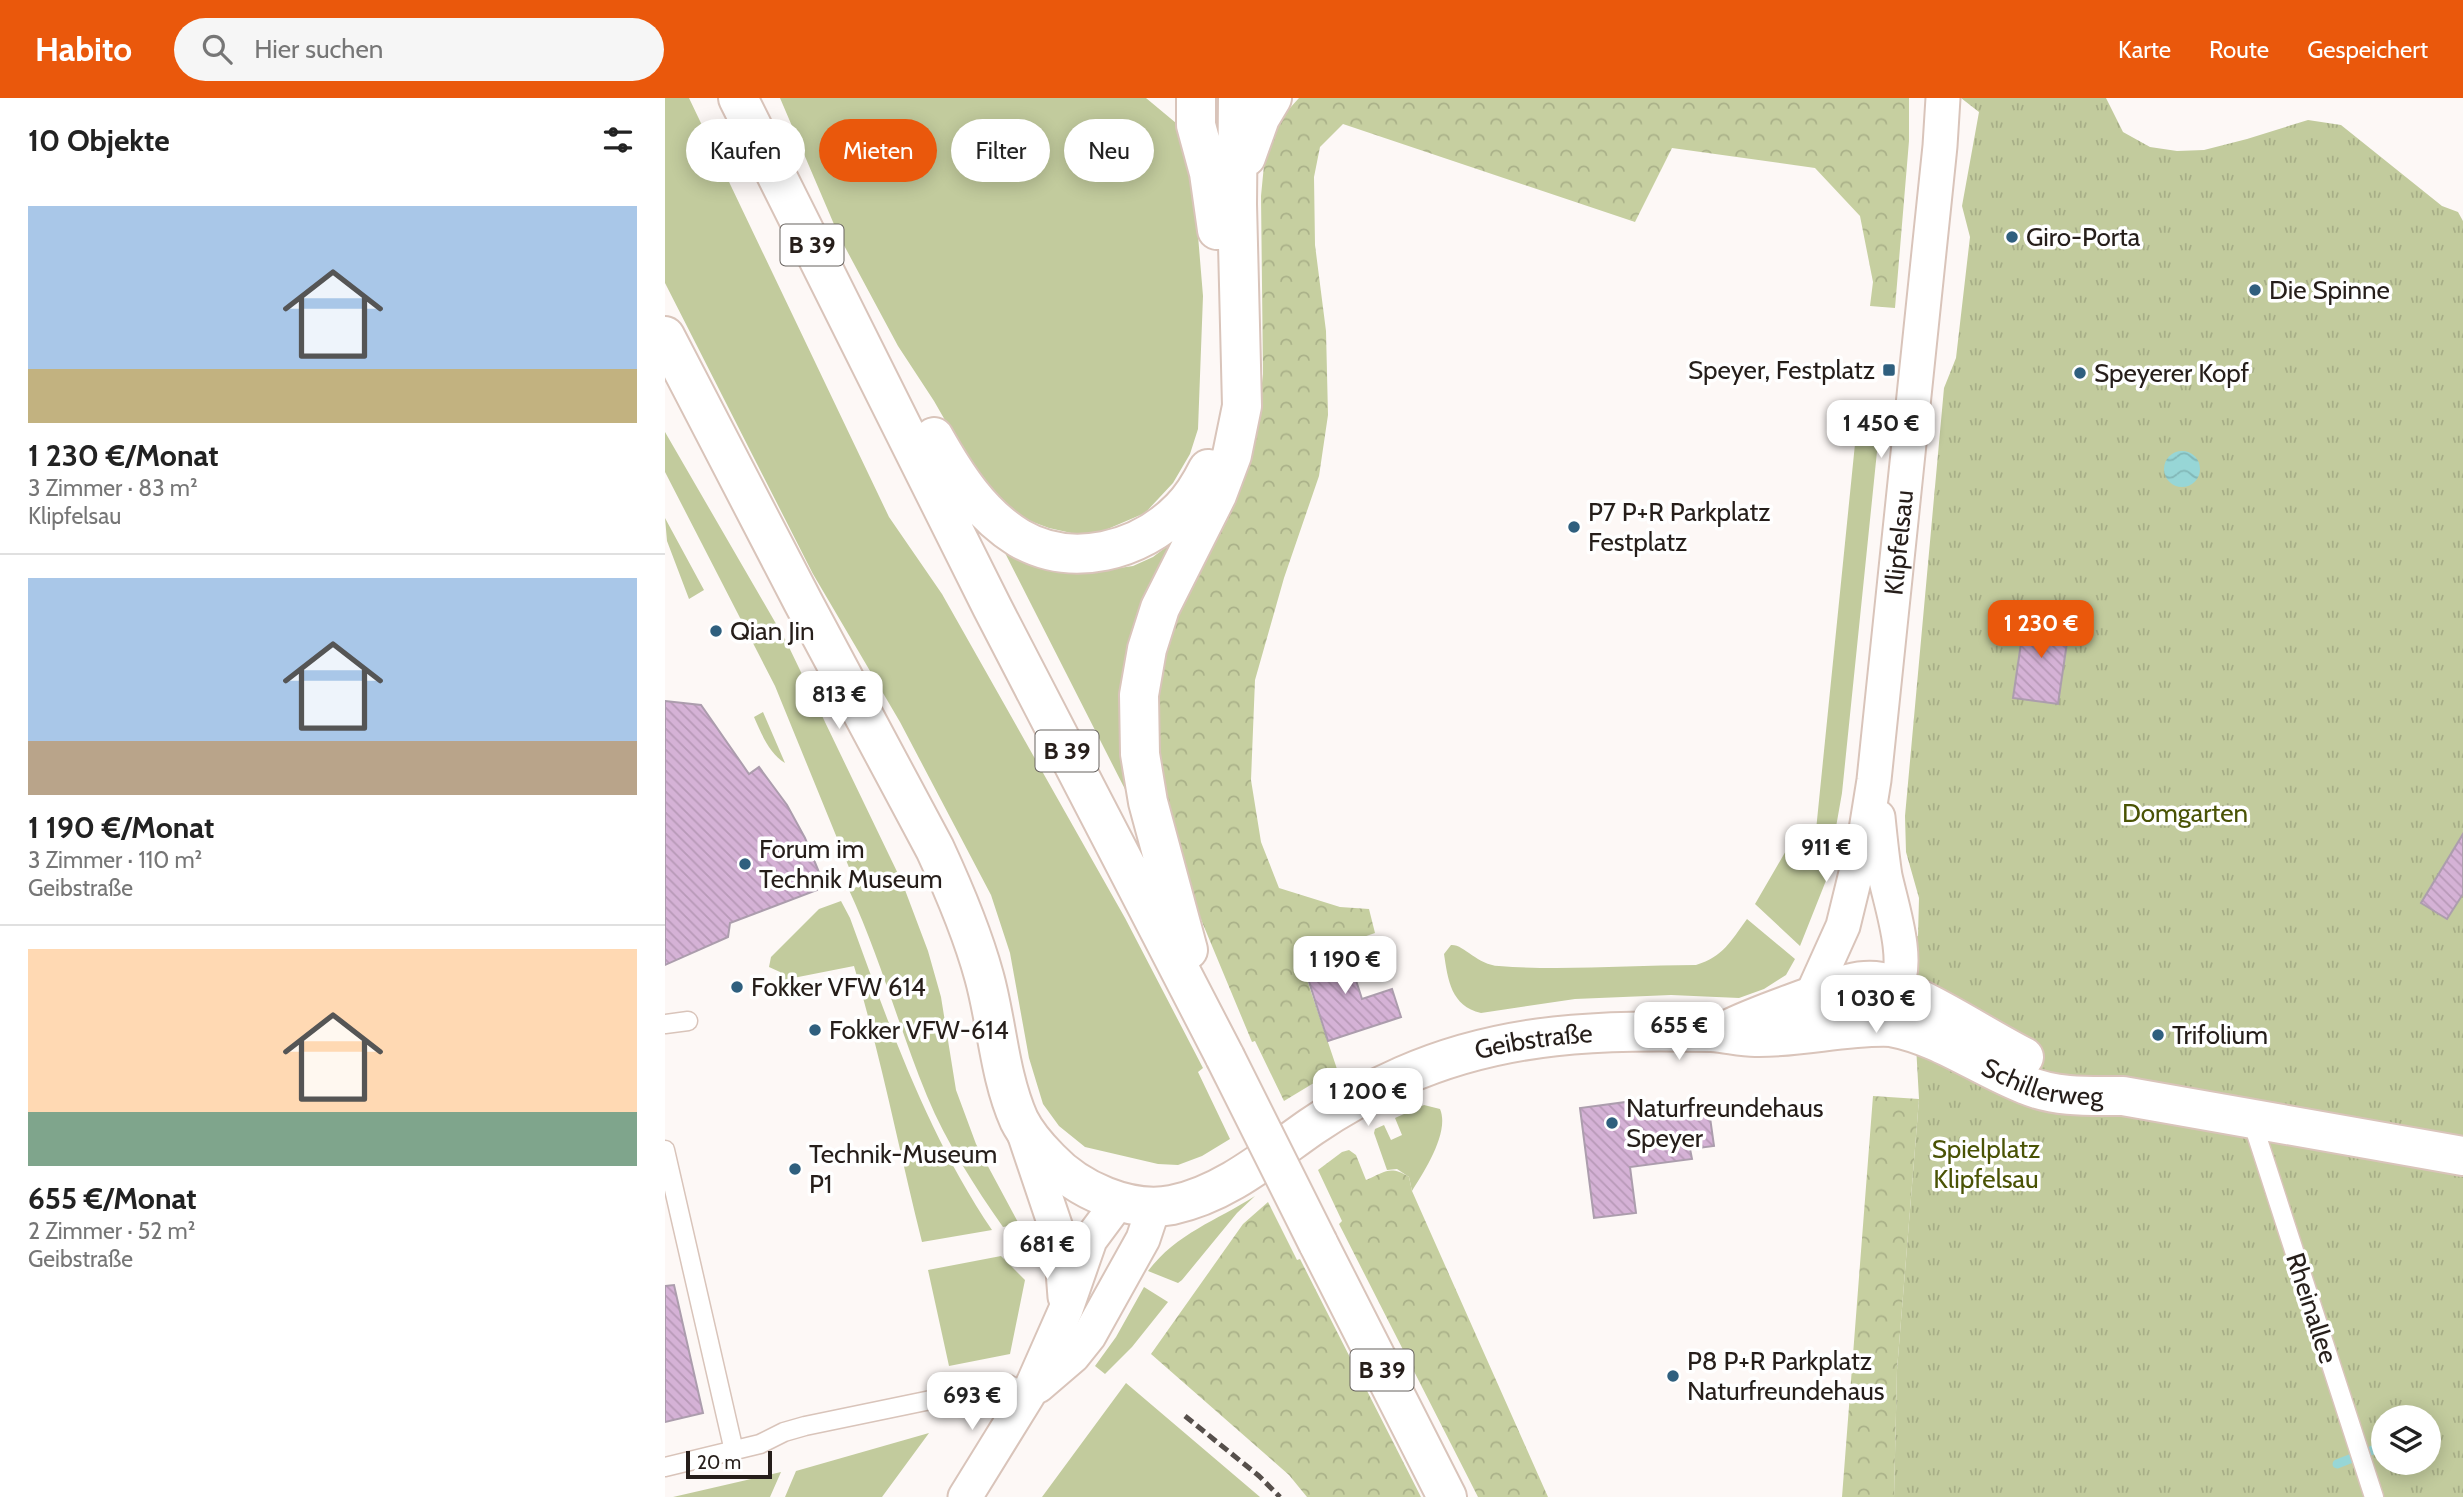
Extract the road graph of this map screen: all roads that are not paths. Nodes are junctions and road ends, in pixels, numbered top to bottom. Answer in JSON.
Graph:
{"nodes":[{"id":1,"x":738,"y":98,"type":"edge"},
{"id":2,"x":1164,"y":98,"type":"edge"},
{"id":3,"x":1238,"y":98,"type":"edge"},
{"id":4,"x":1272,"y":98,"type":"edge"},
{"id":5,"x":1943,"y":98,"type":"edge"},
{"id":6,"x":1196,"y":112,"type":"edge"},
{"id":7,"x":1237,"y":204,"type":"junction"},
{"id":8,"x":665,"y":335,"type":"edge"},
{"id":9,"x":886,"y":392,"type":"junction"},
{"id":10,"x":1874,"y":780,"type":"junction"},
{"id":11,"x":1896,"y":987,"type":"junction"},
{"id":12,"x":1815,"y":1014,"type":"junction"},
{"id":13,"x":688,"y":1021,"type":"dead end"},
{"id":14,"x":665,"y":1024,"type":"edge"},
{"id":15,"x":1216,"y":1041,"type":"junction"},
{"id":16,"x":2123,"y":1096,"type":"junction"},
{"id":17,"x":2251,"y":1118,"type":"junction"},
{"id":18,"x":1020,"y":1121,"type":"junction"},
{"id":19,"x":665,"y":1150,"type":"edge"},
{"id":20,"x":2463,"y":1156,"type":"edge"},
{"id":21,"x":1137,"y":1204,"type":"junction"},
{"id":22,"x":1066,"y":1309,"type":"junction"},
{"id":23,"x":1028,"y":1395,"type":"junction"},
{"id":24,"x":734,"y":1451,"type":"junction"},
{"id":25,"x":665,"y":1467,"type":"edge"},
{"id":26,"x":965,"y":1497,"type":"edge"},
{"id":27,"x":1447,"y":1497,"type":"edge"},
{"id":28,"x":2374,"y":1497,"type":"edge"}],
"edges":[{"from":1,"to":9,"type":"main road","number":"B 39"},
{"from":2,"to":6,"type":"main road","number":"B 39"},
{"from":3,"to":7,"type":"main road"},
{"from":4,"to":7,"type":"main road"},
{"from":5,"to":10,"type":"street","name":"Klipfelsau"},
{"from":6,"to":9,"type":"main road","number":"B 39"},
{"from":7,"to":15,"type":"main road"},
{"from":8,"to":18,"type":"main road"},
{"from":9,"to":15,"type":"main road","number":"B 39"},
{"from":10,"to":11,"type":"street","name":"Klipfelsau"},
{"from":10,"to":12,"type":"street","name":"Klipfelsau"},
{"from":11,"to":12,"type":"main road","name":"Geibstraße"},
{"from":11,"to":16,"type":"main road","name":"Schillerweg"},
{"from":12,"to":16,"type":"main road","name":"Schillerweg"},
{"from":12,"to":21,"type":"main road","name":"Geibstraße"},
{"from":13,"to":14,"type":"lane"},
{"from":15,"to":27,"type":"main road","number":"B 39","bridge":true},
{"from":16,"to":17,"type":"main road","name":"Schillerweg"},
{"from":17,"to":20,"type":"main road","name":"Schillerweg"},
{"from":17,"to":28,"type":"lane","name":"Rheinallee"},
{"from":18,"to":21,"type":"main road"},
{"from":18,"to":22,"type":"street"},
{"from":19,"to":24,"type":"lane"},
{"from":21,"to":22,"type":"street"},
{"from":21,"to":23,"type":"street"},
{"from":22,"to":23,"type":"street"},
{"from":23,"to":24,"type":"lane"},
{"from":23,"to":26,"type":"street"},
{"from":24,"to":25,"type":"lane"}]}
